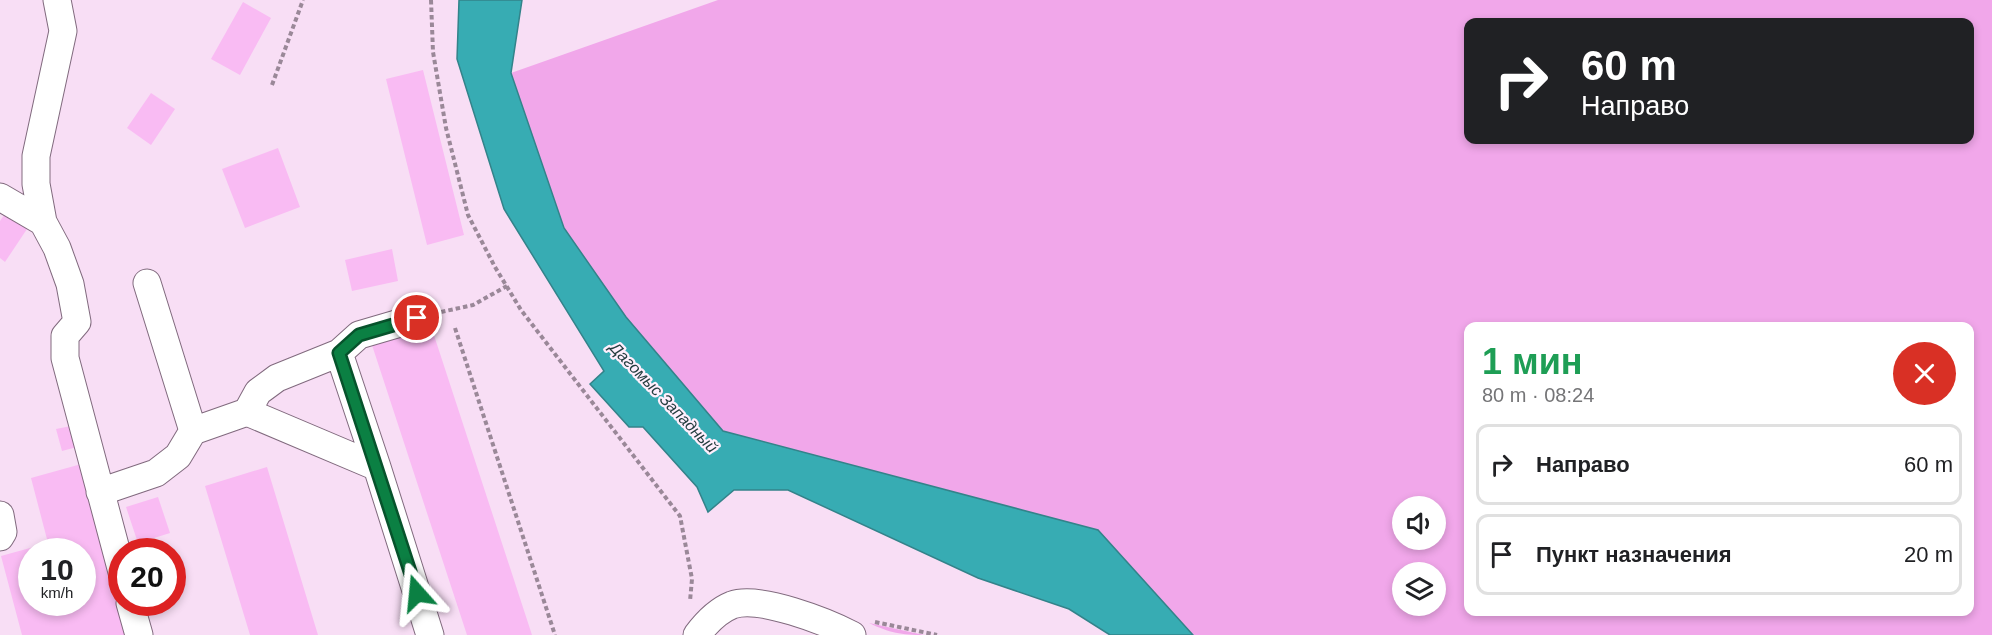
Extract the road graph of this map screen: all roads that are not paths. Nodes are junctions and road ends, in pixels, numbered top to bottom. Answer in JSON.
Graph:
{"nodes":[{"id":1,"x":57,"y":0,"type":"edge"},
{"id":2,"x":0,"y":197,"type":"edge"},
{"id":3,"x":43,"y":222,"type":"junction"},
{"id":4,"x":147,"y":283,"type":"dead end"},
{"id":5,"x":417,"y":318,"type":"road end"},
{"id":6,"x":339,"y":353,"type":"junction"},
{"id":7,"x":247,"y":412,"type":"junction"},
{"id":8,"x":193,"y":431,"type":"junction"},
{"id":9,"x":377,"y":467,"type":"junction"},
{"id":10,"x":100,"y":492,"type":"junction"},
{"id":11,"x":0,"y":515,"type":"edge"},
{"id":12,"x":0,"y":537,"type":"edge"},
{"id":13,"x":113,"y":538,"type":"edge"},
{"id":14,"x":134,"y":616,"type":"edge"},
{"id":15,"x":693,"y":624,"type":"edge"},
{"id":16,"x":139,"y":635,"type":"edge"},
{"id":17,"x":430,"y":635,"type":"edge"},
{"id":18,"x":852,"y":635,"type":"edge"}],
"edges":[{"from":1,"to":3,"type":"street"},
{"from":2,"to":3,"type":"street"},
{"from":3,"to":10,"type":"street"},
{"from":4,"to":8,"type":"street"},
{"from":5,"to":6,"type":"street"},
{"from":6,"to":7,"type":"street"},
{"from":6,"to":9,"type":"street"},
{"from":7,"to":8,"type":"street"},
{"from":7,"to":9,"type":"street"},
{"from":8,"to":10,"type":"street"},
{"from":9,"to":17,"type":"street"},
{"from":10,"to":13,"type":"street"},
{"from":11,"to":12,"type":"street"},
{"from":14,"to":16,"type":"street"},
{"from":15,"to":18,"type":"street"}]}
